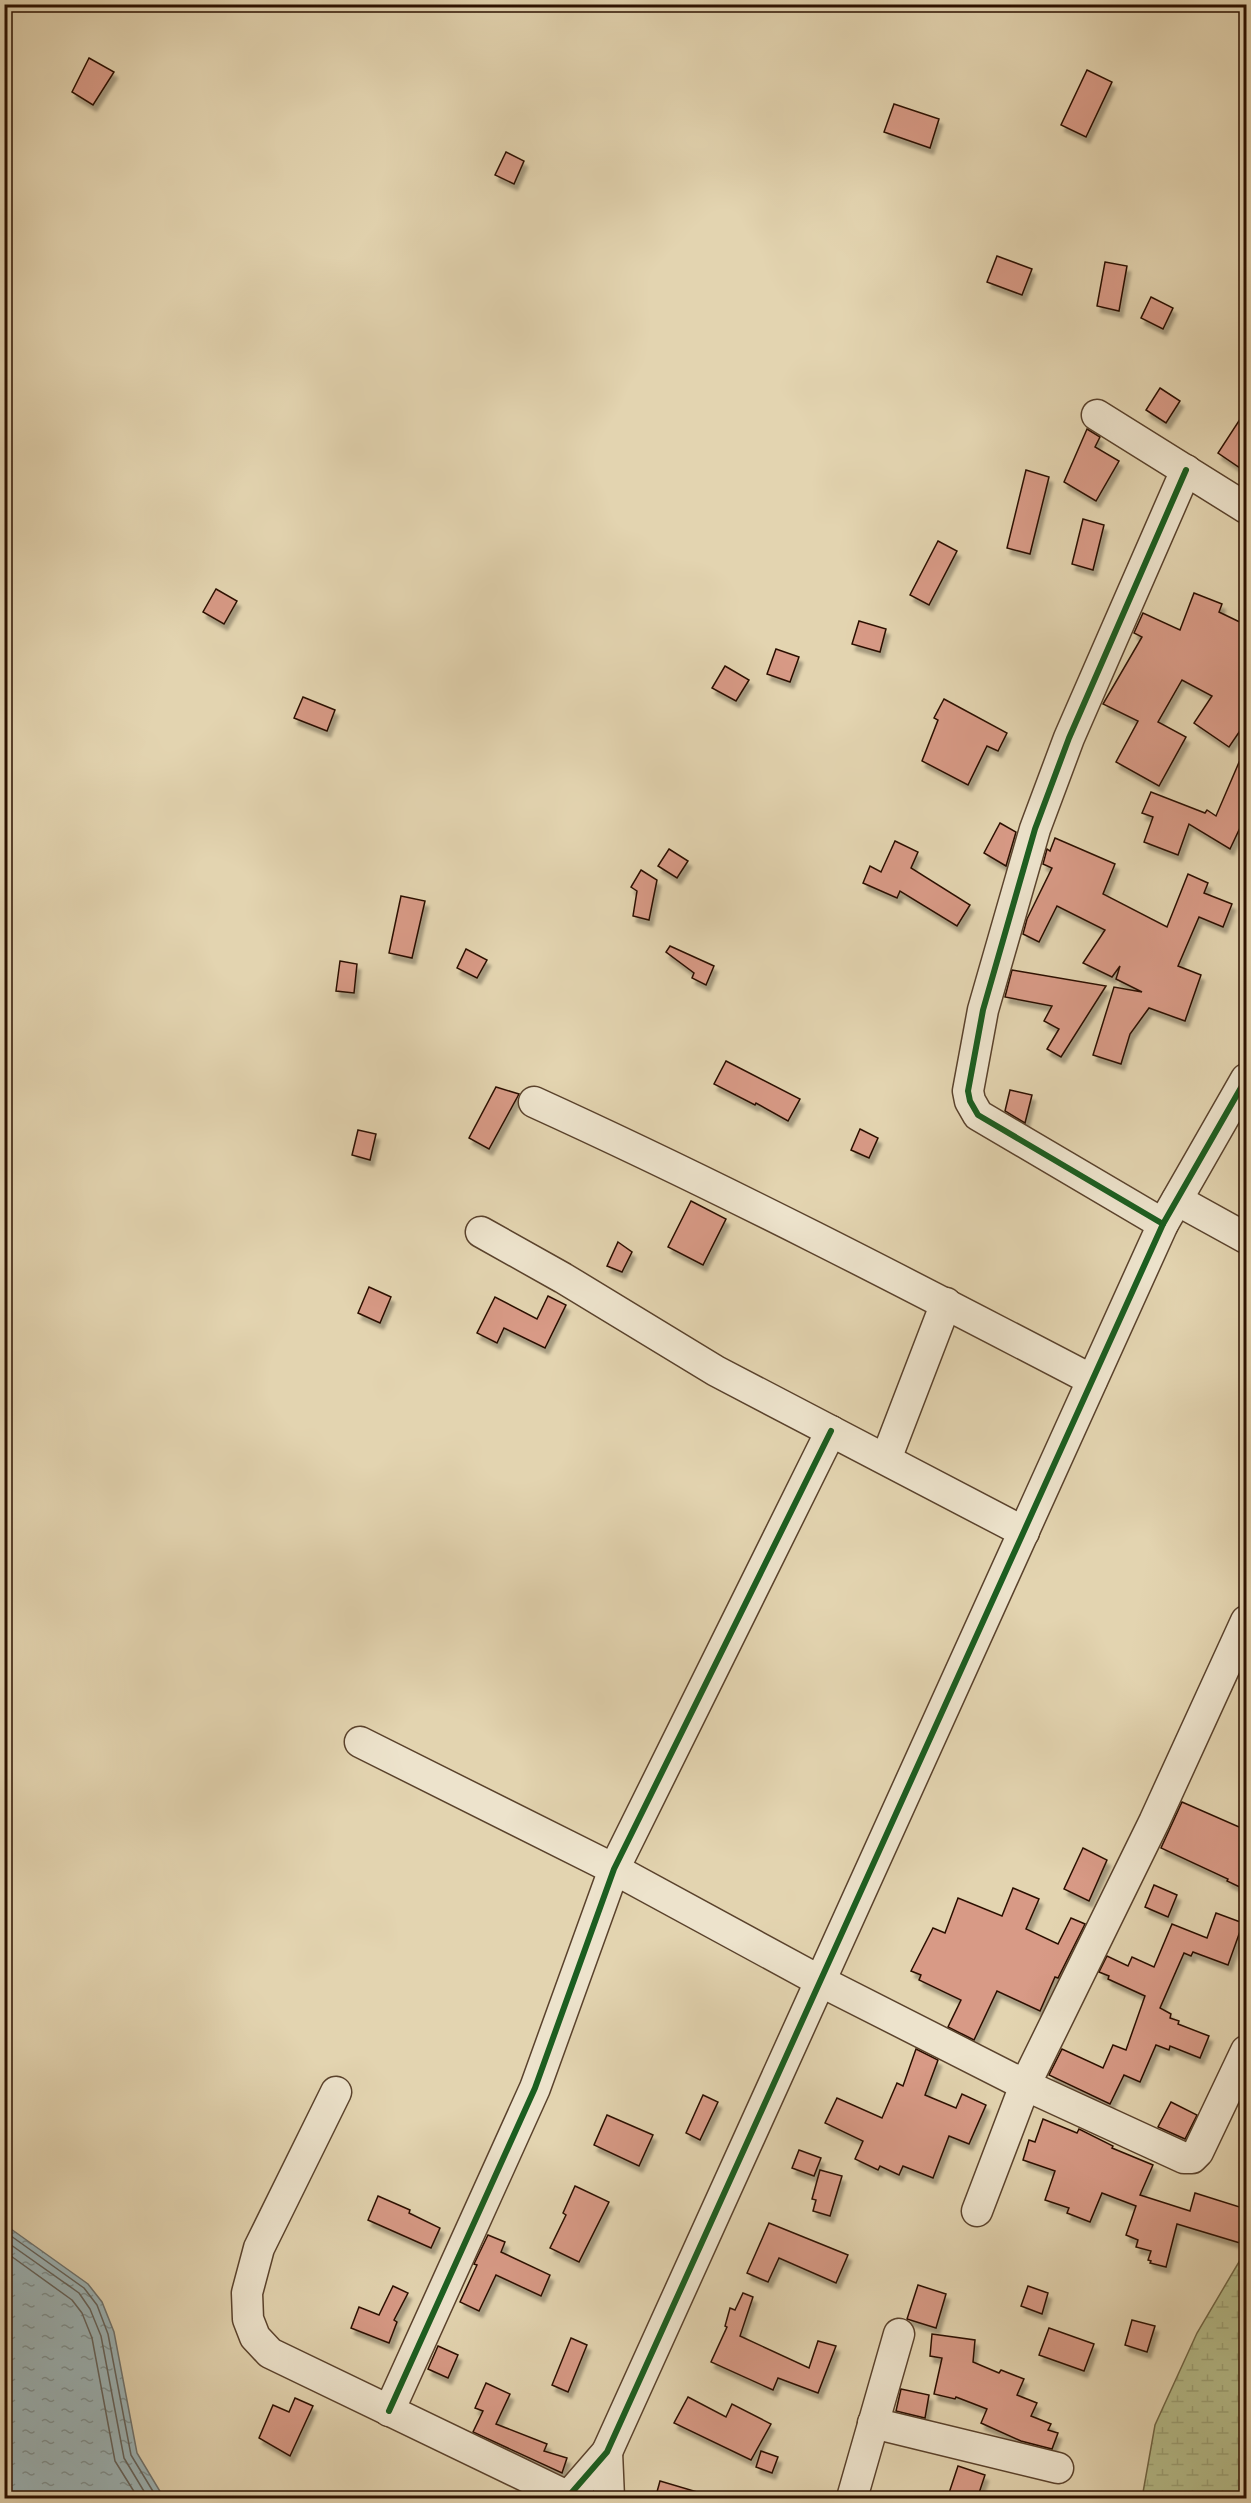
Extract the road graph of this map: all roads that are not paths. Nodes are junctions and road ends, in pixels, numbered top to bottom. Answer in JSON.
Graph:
{"nodes":[{"id":1,"x":1097,"y":415,"type":"dead end"},
{"id":2,"x":1186,"y":470,"type":"junction"},
{"id":3,"x":1246,"y":508,"type":"edge"},
{"id":4,"x":1246,"y":1079,"type":"edge"},
{"id":5,"x":534,"y":1102,"type":"dead end"},
{"id":6,"x":1170,"y":1212,"type":"junction"},
{"id":7,"x":481,"y":1232,"type":"dead end"},
{"id":8,"x":1246,"y":1238,"type":"edge"},
{"id":9,"x":946,"y":1303,"type":"junction"},
{"id":10,"x":1092,"y":1380,"type":"junction"},
{"id":11,"x":831,"y":1431,"type":"junction"},
{"id":12,"x":886,"y":1459,"type":"junction"},
{"id":13,"x":1024,"y":1532,"type":"junction"},
{"id":14,"x":1246,"y":1621,"type":"edge"},
{"id":15,"x":360,"y":1742,"type":"dead end"},
{"id":16,"x":614,"y":1869,"type":"junction"},
{"id":17,"x":820,"y":1981,"type":"junction"},
{"id":18,"x":1246,"y":2051,"type":"edge"},
{"id":19,"x":1025,"y":2085,"type":"junction"},
{"id":20,"x":336,"y":2092,"type":"dead end"},
{"id":21,"x":977,"y":2211,"type":"dead end"},
{"id":22,"x":899,"y":2334,"type":"dead end"},
{"id":23,"x":389,"y":2411,"type":"junction"},
{"id":24,"x":873,"y":2424,"type":"junction"},
{"id":25,"x":607,"y":2452,"type":"junction"},
{"id":26,"x":1058,"y":2468,"type":"dead end"},
{"id":27,"x":569,"y":2498,"type":"edge"},
{"id":28,"x":609,"y":2499,"type":"edge"},
{"id":29,"x":852,"y":2499,"type":"edge"}],
"edges":[{"from":1,"to":2,"type":"street"},
{"from":2,"to":3,"type":"street"},
{"from":2,"to":6,"type":"street"},
{"from":4,"to":6,"type":"street"},
{"from":5,"to":9,"type":"street"},
{"from":6,"to":8,"type":"street"},
{"from":6,"to":10,"type":"street"},
{"from":7,"to":11,"type":"street"},
{"from":9,"to":10,"type":"street"},
{"from":9,"to":12,"type":"street"},
{"from":10,"to":13,"type":"street"},
{"from":11,"to":12,"type":"street"},
{"from":11,"to":16,"type":"street"},
{"from":12,"to":13,"type":"street"},
{"from":13,"to":17,"type":"street"},
{"from":14,"to":19,"type":"street"},
{"from":15,"to":16,"type":"street"},
{"from":16,"to":17,"type":"street"},
{"from":16,"to":23,"type":"street"},
{"from":17,"to":19,"type":"street"},
{"from":17,"to":25,"type":"street"},
{"from":18,"to":19,"type":"street"},
{"from":19,"to":21,"type":"street"},
{"from":20,"to":23,"type":"street"},
{"from":22,"to":24,"type":"street"},
{"from":23,"to":27,"type":"street"},
{"from":24,"to":26,"type":"street"},
{"from":24,"to":29,"type":"street"},
{"from":25,"to":27,"type":"street"},
{"from":25,"to":28,"type":"street"}]}
